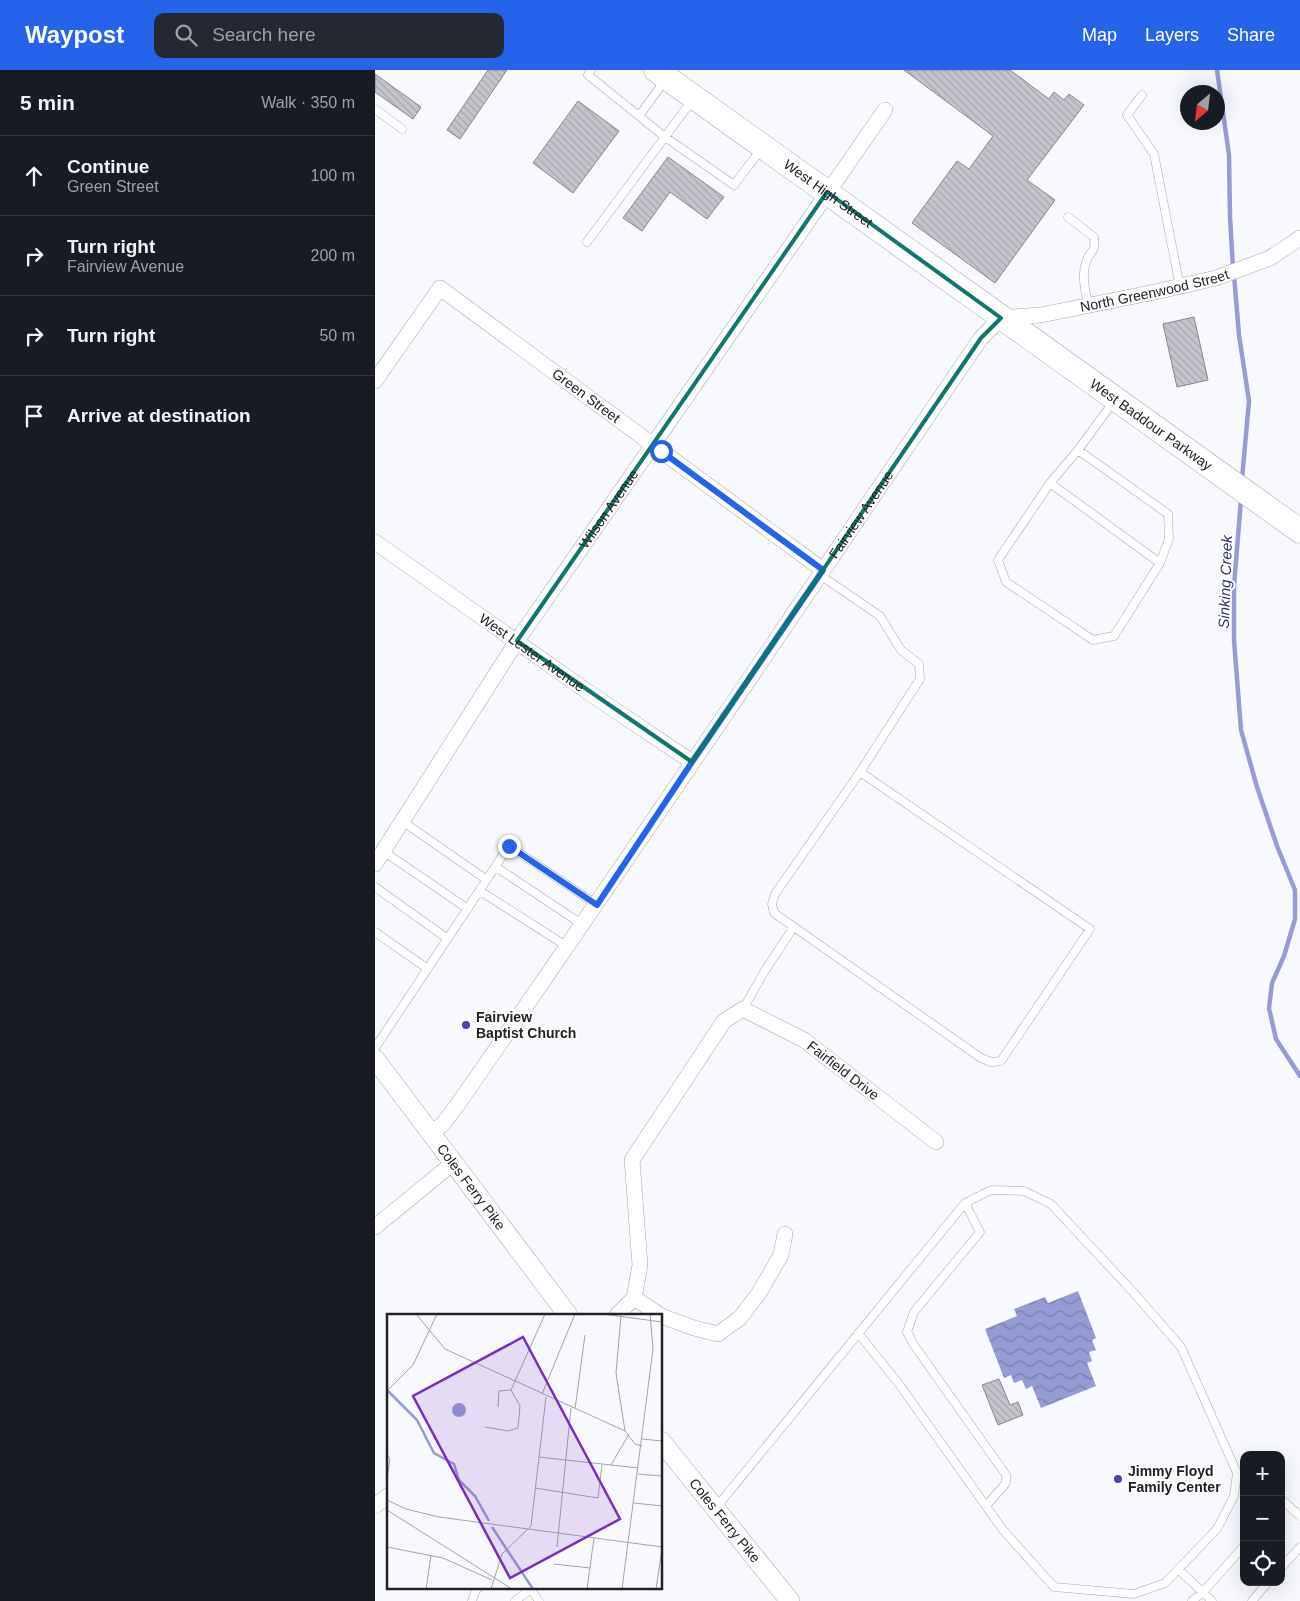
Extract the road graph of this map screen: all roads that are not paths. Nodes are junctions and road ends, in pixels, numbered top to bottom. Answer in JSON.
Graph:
{"nodes":[{"id":1,"x":591,"y":70,"type":"edge"},
{"id":2,"x":661,"y":74,"type":"edge"},
{"id":3,"x":1142,"y":96,"type":"dead end"},
{"id":4,"x":695,"y":98,"type":"junction"},
{"id":5,"x":375,"y":109,"type":"edge"},
{"id":6,"x":885,"y":110,"type":"dead end"},
{"id":7,"x":639,"y":116,"type":"junction"},
{"id":8,"x":402,"y":128,"type":"dead end"},
{"id":9,"x":665,"y":137,"type":"junction"},
{"id":10,"x":763,"y":147,"type":"junction"},
{"id":11,"x":827,"y":192,"type":"junction"},
{"id":12,"x":1068,"y":217,"type":"dead end"},
{"id":13,"x":587,"y":242,"type":"dead end"},
{"id":14,"x":1295,"y":242,"type":"edge"},
{"id":15,"x":1180,"y":287,"type":"junction"},
{"id":16,"x":1088,"y":306,"type":"junction"},
{"id":17,"x":1001,"y":318,"type":"junction"},
{"id":18,"x":375,"y":381,"type":"edge"},
{"id":19,"x":1115,"y":400,"type":"junction"},
{"id":20,"x":653,"y":444,"type":"junction"},
{"id":21,"x":1078,"y":450,"type":"junction"},
{"id":22,"x":1050,"y":483,"type":"junction"},
{"id":23,"x":1299,"y":531,"type":"edge"},
{"id":24,"x":375,"y":542,"type":"edge"},
{"id":25,"x":1160,"y":563,"type":"junction"},
{"id":26,"x":822,"y":573,"type":"junction"},
{"id":27,"x":517,"y":641,"type":"junction"},
{"id":28,"x":692,"y":762,"type":"junction"},
{"id":29,"x":860,"y":772,"type":"junction"},
{"id":30,"x":402,"y":821,"type":"junction"},
{"id":31,"x":379,"y":857,"type":"edge"},
{"id":32,"x":496,"y":866,"type":"junction"},
{"id":33,"x":487,"y":880,"type":"junction"},
{"id":34,"x":375,"y":888,"type":"edge"},
{"id":35,"x":480,"y":891,"type":"junction"},
{"id":36,"x":597,"y":905,"type":"junction"},
{"id":37,"x":468,"y":909,"type":"junction"},
{"id":38,"x":583,"y":925,"type":"junction"},
{"id":39,"x":793,"y":928,"type":"junction"},
{"id":40,"x":375,"y":932,"type":"edge"},
{"id":41,"x":448,"y":939,"type":"junction"},
{"id":42,"x":568,"y":947,"type":"junction"},
{"id":43,"x":428,"y":969,"type":"junction"},
{"id":44,"x":743,"y":1010,"type":"junction"},
{"id":45,"x":375,"y":1048,"type":"edge"},
{"id":46,"x":375,"y":1060,"type":"edge"},
{"id":47,"x":431,"y":1133,"type":"junction"},
{"id":48,"x":936,"y":1142,"type":"dead end"},
{"id":49,"x":453,"y":1163,"type":"junction"},
{"id":50,"x":965,"y":1203,"type":"junction"},
{"id":51,"x":375,"y":1227,"type":"edge"},
{"id":52,"x":785,"y":1234,"type":"dead end"},
{"id":53,"x":634,"y":1298,"type":"junction"},
{"id":54,"x":568,"y":1314,"type":"edge"},
{"id":55,"x":618,"y":1314,"type":"edge"},
{"id":56,"x":659,"y":1314,"type":"edge"},
{"id":57,"x":663,"y":1316,"type":"edge"},
{"id":58,"x":859,"y":1333,"type":"junction"},
{"id":59,"x":663,"y":1446,"type":"edge"},
{"id":60,"x":1240,"y":1474,"type":"edge"},
{"id":61,"x":387,"y":1497,"type":"edge"},
{"id":62,"x":1285,"y":1504,"type":"edge"},
{"id":63,"x":375,"y":1506,"type":"edge"},
{"id":64,"x":986,"y":1506,"type":"junction"},
{"id":65,"x":715,"y":1509,"type":"junction"},
{"id":66,"x":1300,"y":1516,"type":"edge"},
{"id":67,"x":1300,"y":1547,"type":"edge"},
{"id":68,"x":1240,"y":1550,"type":"edge"},
{"id":69,"x":1285,"y":1564,"type":"edge"},
{"id":70,"x":1178,"y":1569,"type":"junction"},
{"id":71,"x":1265,"y":1586,"type":"edge"},
{"id":72,"x":478,"y":1588,"type":"edge"},
{"id":73,"x":530,"y":1588,"type":"edge"},
{"id":74,"x":1203,"y":1592,"type":"junction"},
{"id":75,"x":1133,"y":1598,"type":"edge"},
{"id":76,"x":472,"y":1601,"type":"edge"},
{"id":77,"x":515,"y":1601,"type":"edge"},
{"id":78,"x":539,"y":1601,"type":"edge"},
{"id":79,"x":790,"y":1601,"type":"edge"},
{"id":80,"x":1192,"y":1601,"type":"edge"},
{"id":81,"x":1213,"y":1601,"type":"edge"},
{"id":82,"x":1252,"y":1601,"type":"edge"}],
"edges":[{"from":1,"to":7,"type":"lane"},
{"from":2,"to":4,"type":"main road","name":"West High Street"},
{"from":2,"to":7,"type":"lane"},
{"from":3,"to":15,"type":"lane"},
{"from":4,"to":9,"type":"lane"},
{"from":4,"to":10,"type":"main road","name":"West High Street"},
{"from":5,"to":8,"type":"lane"},
{"from":6,"to":11,"type":"street","name":"Wilson Avenue"},
{"from":7,"to":9,"type":"lane"},
{"from":9,"to":10,"type":"lane"},
{"from":9,"to":13,"type":"lane"},
{"from":10,"to":11,"type":"main road","name":"West High Street"},
{"from":11,"to":17,"type":"main road","name":"West High Street"},
{"from":11,"to":20,"type":"street","name":"Wilson Avenue"},
{"from":12,"to":16,"type":"lane"},
{"from":14,"to":15,"type":"street","name":"North Greenwood Street"},
{"from":15,"to":16,"type":"street","name":"North Greenwood Street"},
{"from":16,"to":17,"type":"street","name":"North Greenwood Street"},
{"from":17,"to":19,"type":"main road","name":"West Baddour Parkway"},
{"from":17,"to":26,"type":"street","name":"Fairview Avenue"},
{"from":18,"to":20,"type":"street","name":"Green Street"},
{"from":19,"to":21,"type":"lane"},
{"from":19,"to":23,"type":"main road","name":"West Baddour Parkway"},
{"from":20,"to":26,"type":"street","name":"Green Street"},
{"from":20,"to":27,"type":"street","name":"Wilson Avenue"},
{"from":21,"to":22,"type":"lane"},
{"from":21,"to":25,"type":"lane"},
{"from":22,"to":25,"type":"lane"},
{"from":22,"to":25,"type":"lane"},
{"from":24,"to":27,"type":"street","name":"West Lester Avenue"},
{"from":26,"to":28,"type":"street","name":"Fairview Avenue"},
{"from":26,"to":29,"type":"lane"},
{"from":27,"to":28,"type":"street","name":"West Lester Avenue"},
{"from":27,"to":30,"type":"street","name":"Wilson Avenue"},
{"from":28,"to":36,"type":"street","name":"Fairview Avenue"},
{"from":29,"to":39,"type":"lane"},
{"from":29,"to":39,"type":"lane"},
{"from":30,"to":31,"type":"street","name":"Wilson Avenue"},
{"from":30,"to":33,"type":"lane"},
{"from":31,"to":37,"type":"lane"},
{"from":32,"to":33,"type":"lane"},
{"from":32,"to":36,"type":"lane"},
{"from":32,"to":38,"type":"lane"},
{"from":33,"to":35,"type":"lane"},
{"from":34,"to":41,"type":"lane"},
{"from":35,"to":37,"type":"lane"},
{"from":35,"to":42,"type":"lane"},
{"from":36,"to":38,"type":"street","name":"Fairview Avenue"},
{"from":37,"to":41,"type":"lane"},
{"from":38,"to":42,"type":"street","name":"Fairview Avenue"},
{"from":39,"to":44,"type":"lane"},
{"from":40,"to":43,"type":"lane"},
{"from":41,"to":43,"type":"lane"},
{"from":42,"to":47,"type":"street","name":"Fairview Avenue"},
{"from":43,"to":45,"type":"lane"},
{"from":44,"to":48,"type":"street","name":"Fairfield Drive"},
{"from":44,"to":53,"type":"street"},
{"from":46,"to":47,"type":"street","name":"Coles Ferry Pike"},
{"from":47,"to":49,"type":"street","name":"Coles Ferry Pike"},
{"from":49,"to":51,"type":"street"},
{"from":49,"to":54,"type":"street","name":"Coles Ferry Pike"},
{"from":50,"to":58,"type":"lane"},
{"from":50,"to":60,"type":"lane"},
{"from":50,"to":64,"type":"lane"},
{"from":52,"to":57,"type":"street"},
{"from":53,"to":55,"type":"street"},
{"from":53,"to":56,"type":"street"},
{"from":58,"to":64,"type":"lane"},
{"from":58,"to":65,"type":"lane"},
{"from":59,"to":65,"type":"street","name":"Coles Ferry Pike"},
{"from":60,"to":70,"type":"lane"},
{"from":61,"to":63,"type":"street"},
{"from":62,"to":66,"type":"lane"},
{"from":64,"to":75,"type":"lane"},
{"from":65,"to":79,"type":"street","name":"Coles Ferry Pike"},
{"from":67,"to":69,"type":"lane"},
{"from":68,"to":74,"type":"lane"},
{"from":70,"to":74,"type":"lane"},
{"from":70,"to":75,"type":"lane"},
{"from":71,"to":82,"type":"lane"},
{"from":72,"to":76,"type":"lane"},
{"from":73,"to":77,"type":"lane"},
{"from":73,"to":78,"type":"lane"},
{"from":74,"to":80,"type":"lane"},
{"from":74,"to":81,"type":"lane"}]}
